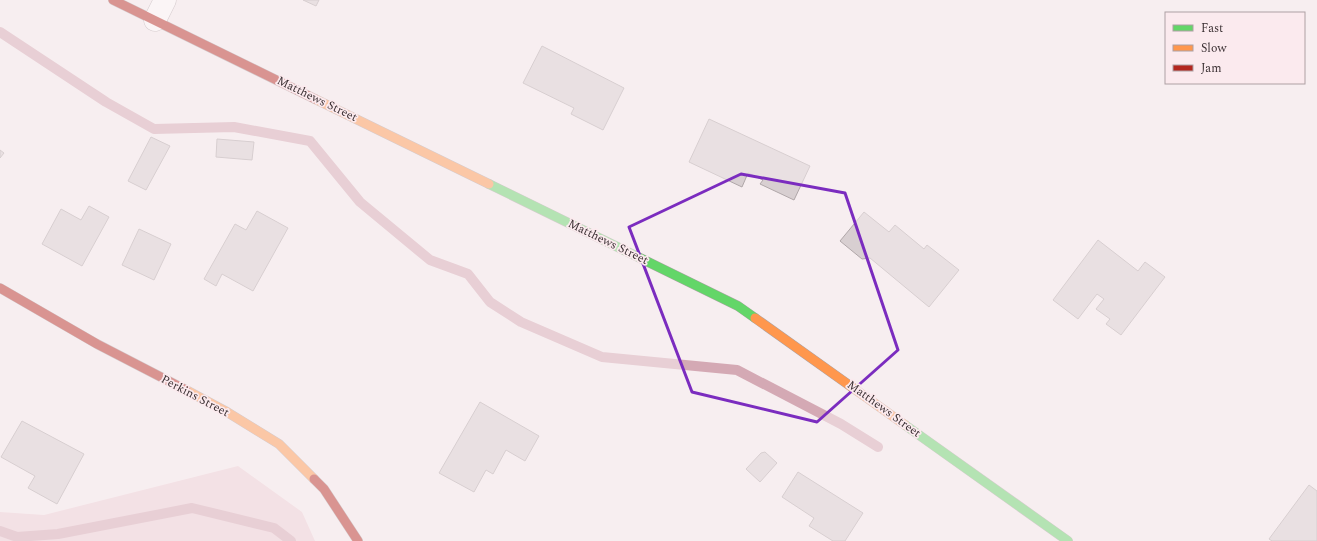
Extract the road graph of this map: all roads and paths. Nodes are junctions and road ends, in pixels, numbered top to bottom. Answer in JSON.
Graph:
{"nodes":[{"id":1,"x":113,"y":0,"type":"edge"},
{"id":2,"x":165,"y":0,"type":"edge"},
{"id":3,"x":155,"y":20,"type":"junction"},
{"id":4,"x":0,"y":288,"type":"edge"},
{"id":5,"x":358,"y":541,"type":"edge"},
{"id":6,"x":1068,"y":541,"type":"edge"}],
"edges":[{"from":1,"to":3,"type":"street","name":"Matthews Street"},
{"from":2,"to":3,"type":"street"},
{"from":3,"to":6,"type":"street","name":"Matthews Street"},
{"from":4,"to":5,"type":"street","name":"Perkins Street"}]}
